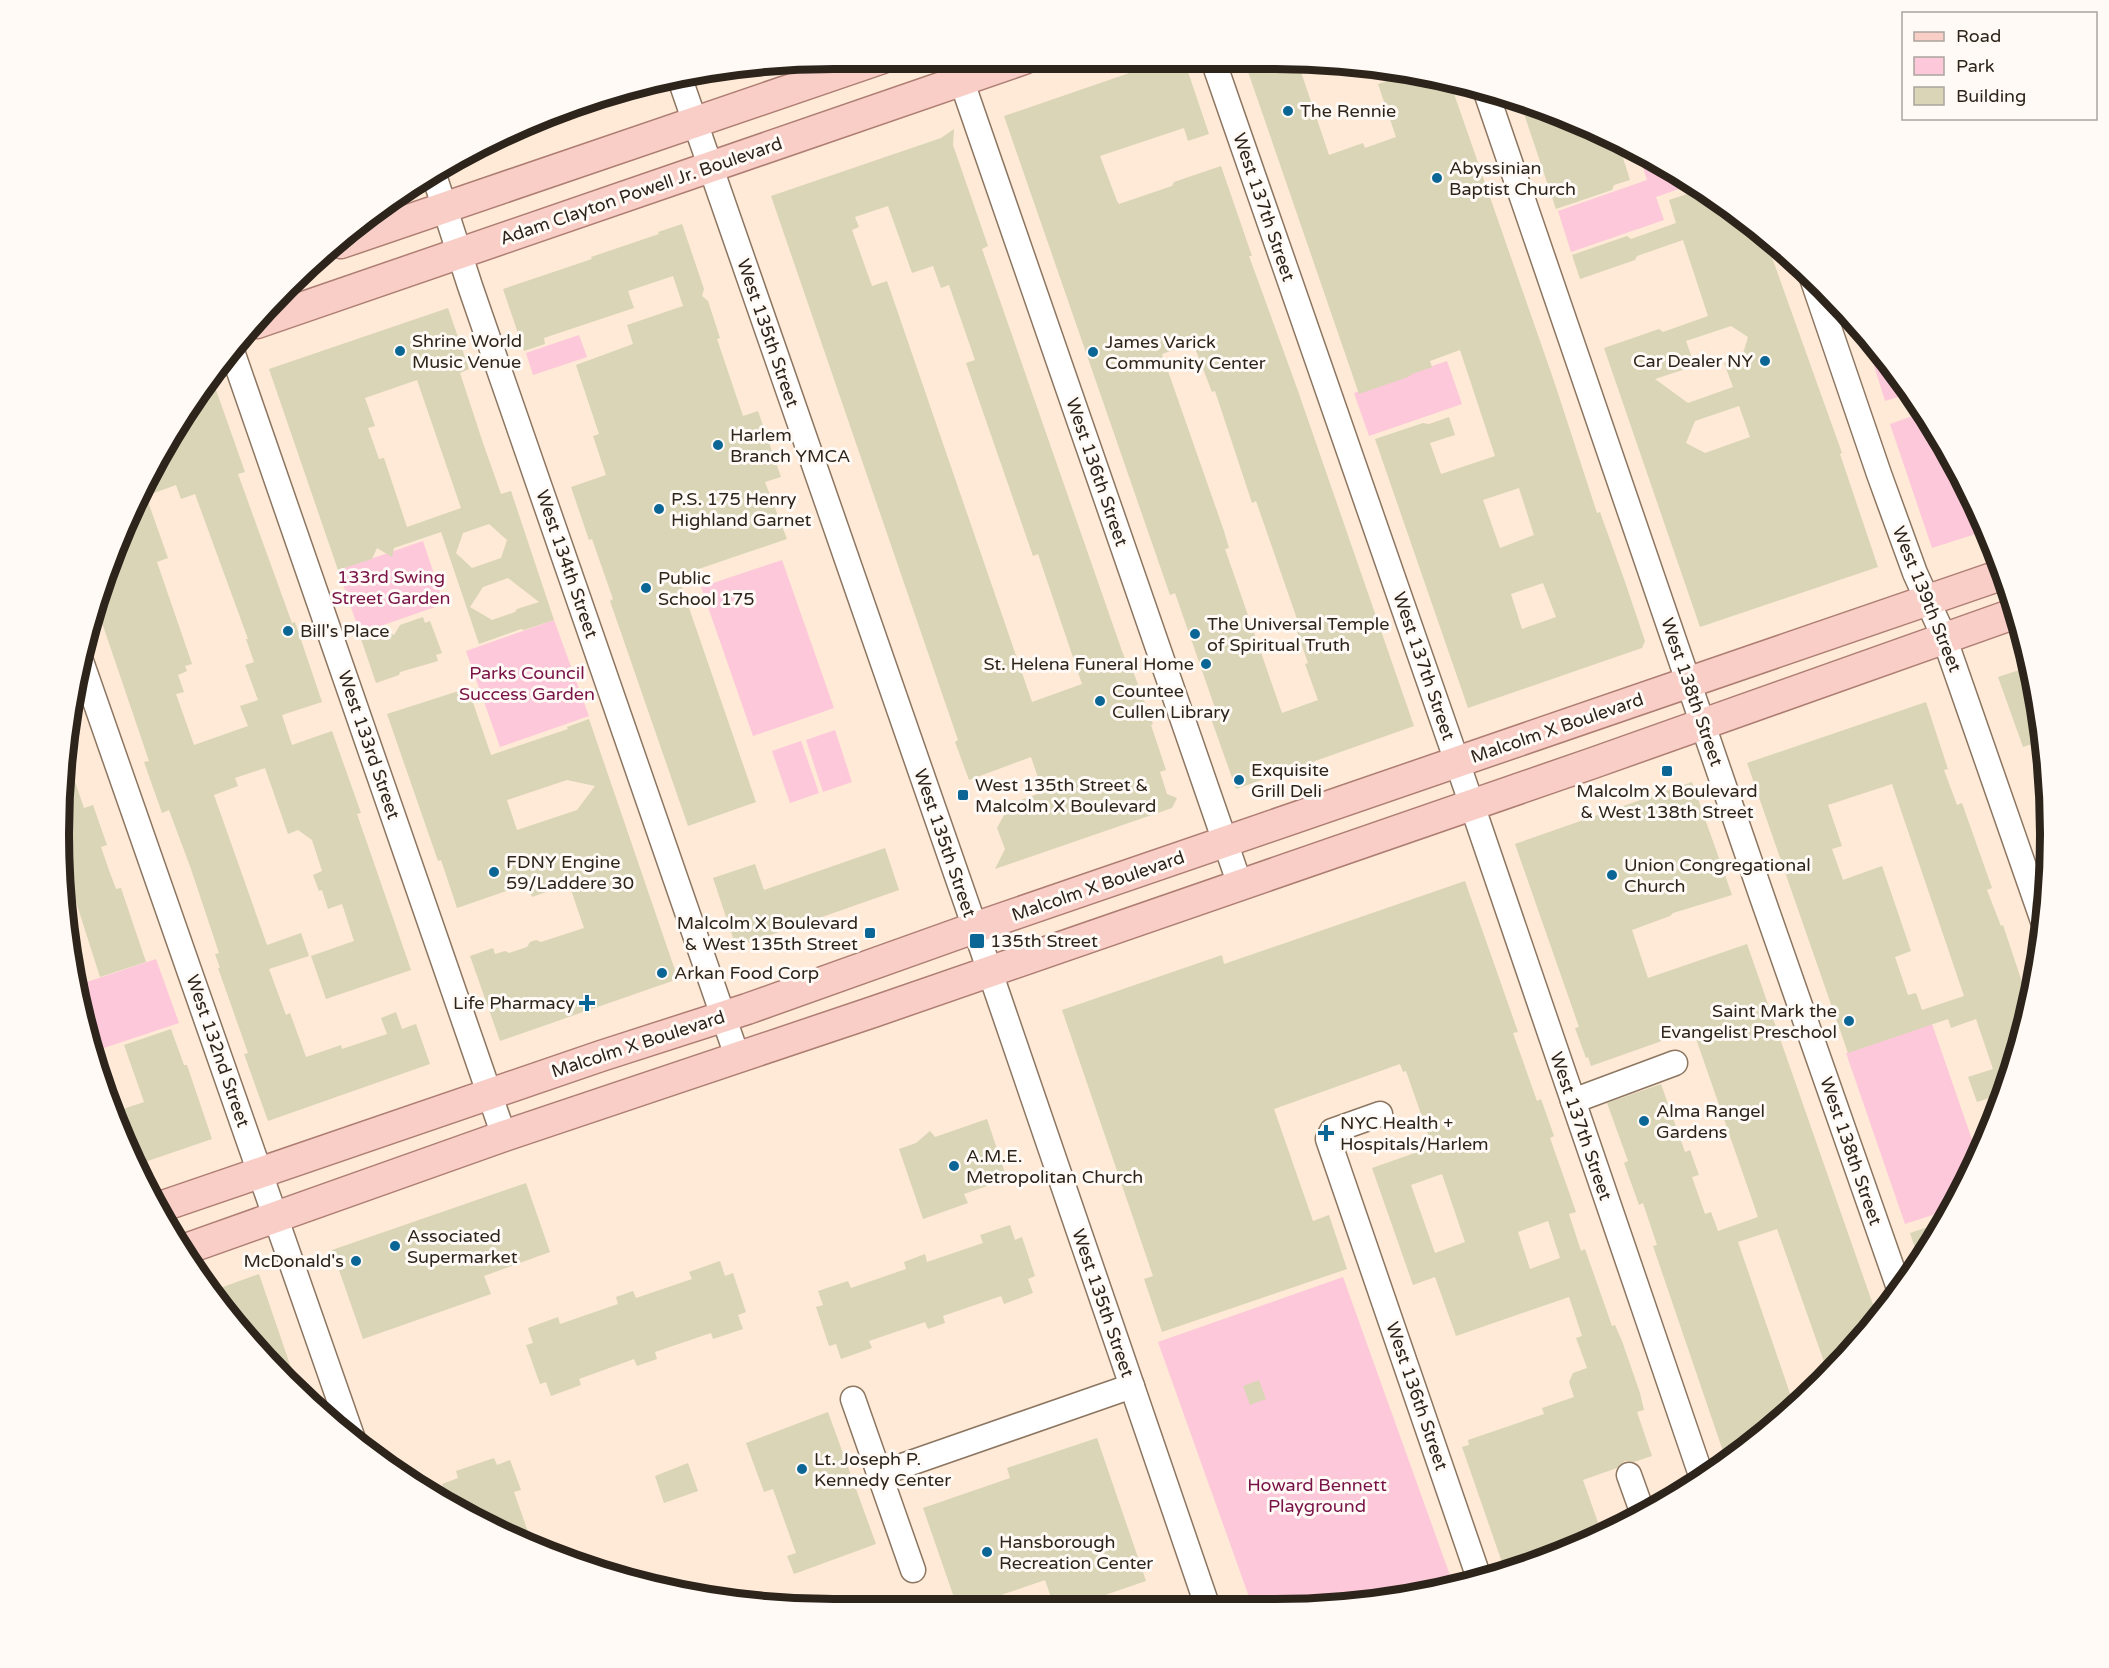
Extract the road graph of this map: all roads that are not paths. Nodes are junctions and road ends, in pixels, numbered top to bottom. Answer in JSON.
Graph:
{"nodes":[{"id":1,"x":851,"y":69,"type":"edge"},
{"id":2,"x":1216,"y":69,"type":"edge"},
{"id":3,"x":958,"y":70,"type":"edge"},
{"id":4,"x":682,"y":85,"type":"edge"},
{"id":5,"x":1489,"y":100,"type":"edge"},
{"id":6,"x":695,"y":122,"type":"junction"},
{"id":7,"x":711,"y":167,"type":"junction"},
{"id":8,"x":436,"y":181,"type":"edge"},
{"id":9,"x":445,"y":208,"type":"junction"},
{"id":10,"x":354,"y":239,"type":"edge"},
{"id":11,"x":460,"y":253,"type":"junction"},
{"id":12,"x":1818,"y":295,"type":"edge"},
{"id":13,"x":271,"y":317,"type":"edge"},
{"id":14,"x":235,"y":359,"type":"edge"},
{"id":15,"x":1995,"y":577,"type":"edge"},
{"id":16,"x":1928,"y":601,"type":"junction"},
{"id":17,"x":2008,"y":616,"type":"edge"},
{"id":18,"x":1944,"y":637,"type":"junction"},
{"id":19,"x":86,"y":676,"type":"edge"},
{"id":20,"x":1689,"y":683,"type":"junction"},
{"id":21,"x":1703,"y":724,"type":"junction"},
{"id":22,"x":1457,"y":762,"type":"junction"},
{"id":23,"x":1472,"y":805,"type":"junction"},
{"id":24,"x":1226,"y":842,"type":"junction"},
{"id":25,"x":1240,"y":885,"type":"junction"},
{"id":26,"x":2036,"y":902,"type":"edge"},
{"id":27,"x":974,"y":928,"type":"junction"},
{"id":28,"x":989,"y":971,"type":"junction"},
{"id":29,"x":723,"y":1015,"type":"junction"},
{"id":30,"x":736,"y":1056,"type":"junction"},
{"id":31,"x":1675,"y":1063,"type":"dead end"},
{"id":32,"x":490,"y":1094,"type":"junction"},
{"id":33,"x":1573,"y":1101,"type":"junction"},
{"id":34,"x":1380,"y":1114,"type":"dead end"},
{"id":35,"x":504,"y":1136,"type":"junction"},
{"id":36,"x":260,"y":1173,"type":"junction"},
{"id":37,"x":165,"y":1205,"type":"edge"},
{"id":38,"x":276,"y":1218,"type":"junction"},
{"id":39,"x":191,"y":1247,"type":"edge"},
{"id":40,"x":1896,"y":1280,"type":"edge"},
{"id":41,"x":1132,"y":1386,"type":"junction"},
{"id":42,"x":853,"y":1399,"type":"dead end"},
{"id":43,"x":348,"y":1424,"type":"edge"},
{"id":44,"x":1699,"y":1470,"type":"edge"},
{"id":45,"x":879,"y":1474,"type":"junction"},
{"id":46,"x":1629,"y":1475,"type":"dead end"},
{"id":47,"x":1640,"y":1506,"type":"edge"},
{"id":48,"x":913,"y":1570,"type":"dead end"},
{"id":49,"x":1477,"y":1572,"type":"edge"},
{"id":50,"x":1205,"y":1599,"type":"edge"}],
"edges":[{"from":1,"to":6,"type":"main road"},
{"from":2,"to":22,"type":"street","name":"West 137th Street"},
{"from":3,"to":7,"type":"main road","name":"Adam Clayton Powell Jr. Boulevard"},
{"from":3,"to":24,"type":"street","name":"West 136th Street"},
{"from":4,"to":6,"type":"street","name":"West 135th Street"},
{"from":5,"to":20,"type":"street","name":"West 138th Street"},
{"from":6,"to":7,"type":"street","name":"West 135th Street"},
{"from":6,"to":9,"type":"main road"},
{"from":7,"to":11,"type":"main road","name":"Adam Clayton Powell Jr. Boulevard"},
{"from":7,"to":27,"type":"street","name":"West 135th Street"},
{"from":8,"to":9,"type":"street","name":"West 134th Street"},
{"from":9,"to":10,"type":"main road"},
{"from":9,"to":11,"type":"street","name":"West 134th Street"},
{"from":11,"to":13,"type":"main road","name":"Adam Clayton Powell Jr. Boulevard"},
{"from":11,"to":29,"type":"street","name":"West 134th Street"},
{"from":12,"to":16,"type":"street","name":"West 139th Street"},
{"from":14,"to":32,"type":"street","name":"West 133rd Street"},
{"from":15,"to":16,"type":"main road","name":"Malcolm X Boulevard"},
{"from":16,"to":18,"type":"street","name":"West 139th Street"},
{"from":16,"to":20,"type":"main road","name":"Malcolm X Boulevard"},
{"from":17,"to":18,"type":"main road"},
{"from":18,"to":21,"type":"main road"},
{"from":18,"to":26,"type":"street","name":"West 139th Street"},
{"from":19,"to":36,"type":"street","name":"West 132nd Street"},
{"from":20,"to":21,"type":"street","name":"West 138th Street"},
{"from":20,"to":22,"type":"main road","name":"Malcolm X Boulevard"},
{"from":21,"to":23,"type":"main road"},
{"from":21,"to":40,"type":"street","name":"West 138th Street"},
{"from":22,"to":23,"type":"street","name":"West 137th Street"},
{"from":22,"to":24,"type":"main road","name":"Malcolm X Boulevard"},
{"from":23,"to":25,"type":"main road"},
{"from":23,"to":33,"type":"street","name":"West 137th Street"},
{"from":24,"to":25,"type":"street","name":"West 136th Street"},
{"from":24,"to":27,"type":"main road","name":"Malcolm X Boulevard"},
{"from":25,"to":28,"type":"main road"},
{"from":27,"to":28,"type":"street","name":"West 135th Street"},
{"from":27,"to":29,"type":"main road","name":"Malcolm X Boulevard"},
{"from":28,"to":30,"type":"main road"},
{"from":28,"to":41,"type":"street","name":"West 135th Street"},
{"from":29,"to":30,"type":"street","name":"West 134th Street"},
{"from":29,"to":32,"type":"main road","name":"Malcolm X Boulevard"},
{"from":30,"to":35,"type":"main road"},
{"from":31,"to":33,"type":"street"},
{"from":32,"to":35,"type":"street","name":"West 133rd Street"},
{"from":32,"to":36,"type":"main road","name":"Malcolm X Boulevard"},
{"from":33,"to":44,"type":"street","name":"West 137th Street"},
{"from":34,"to":49,"type":"street","name":"West 136th Street"},
{"from":35,"to":38,"type":"main road"},
{"from":36,"to":37,"type":"main road","name":"Malcolm X Boulevard"},
{"from":36,"to":38,"type":"street","name":"West 132nd Street"},
{"from":38,"to":39,"type":"main road"},
{"from":38,"to":43,"type":"street","name":"West 132nd Street"},
{"from":41,"to":45,"type":"street"},
{"from":41,"to":50,"type":"street","name":"West 135th Street"},
{"from":42,"to":45,"type":"street"},
{"from":45,"to":48,"type":"street"},
{"from":46,"to":47,"type":"street"}]}
